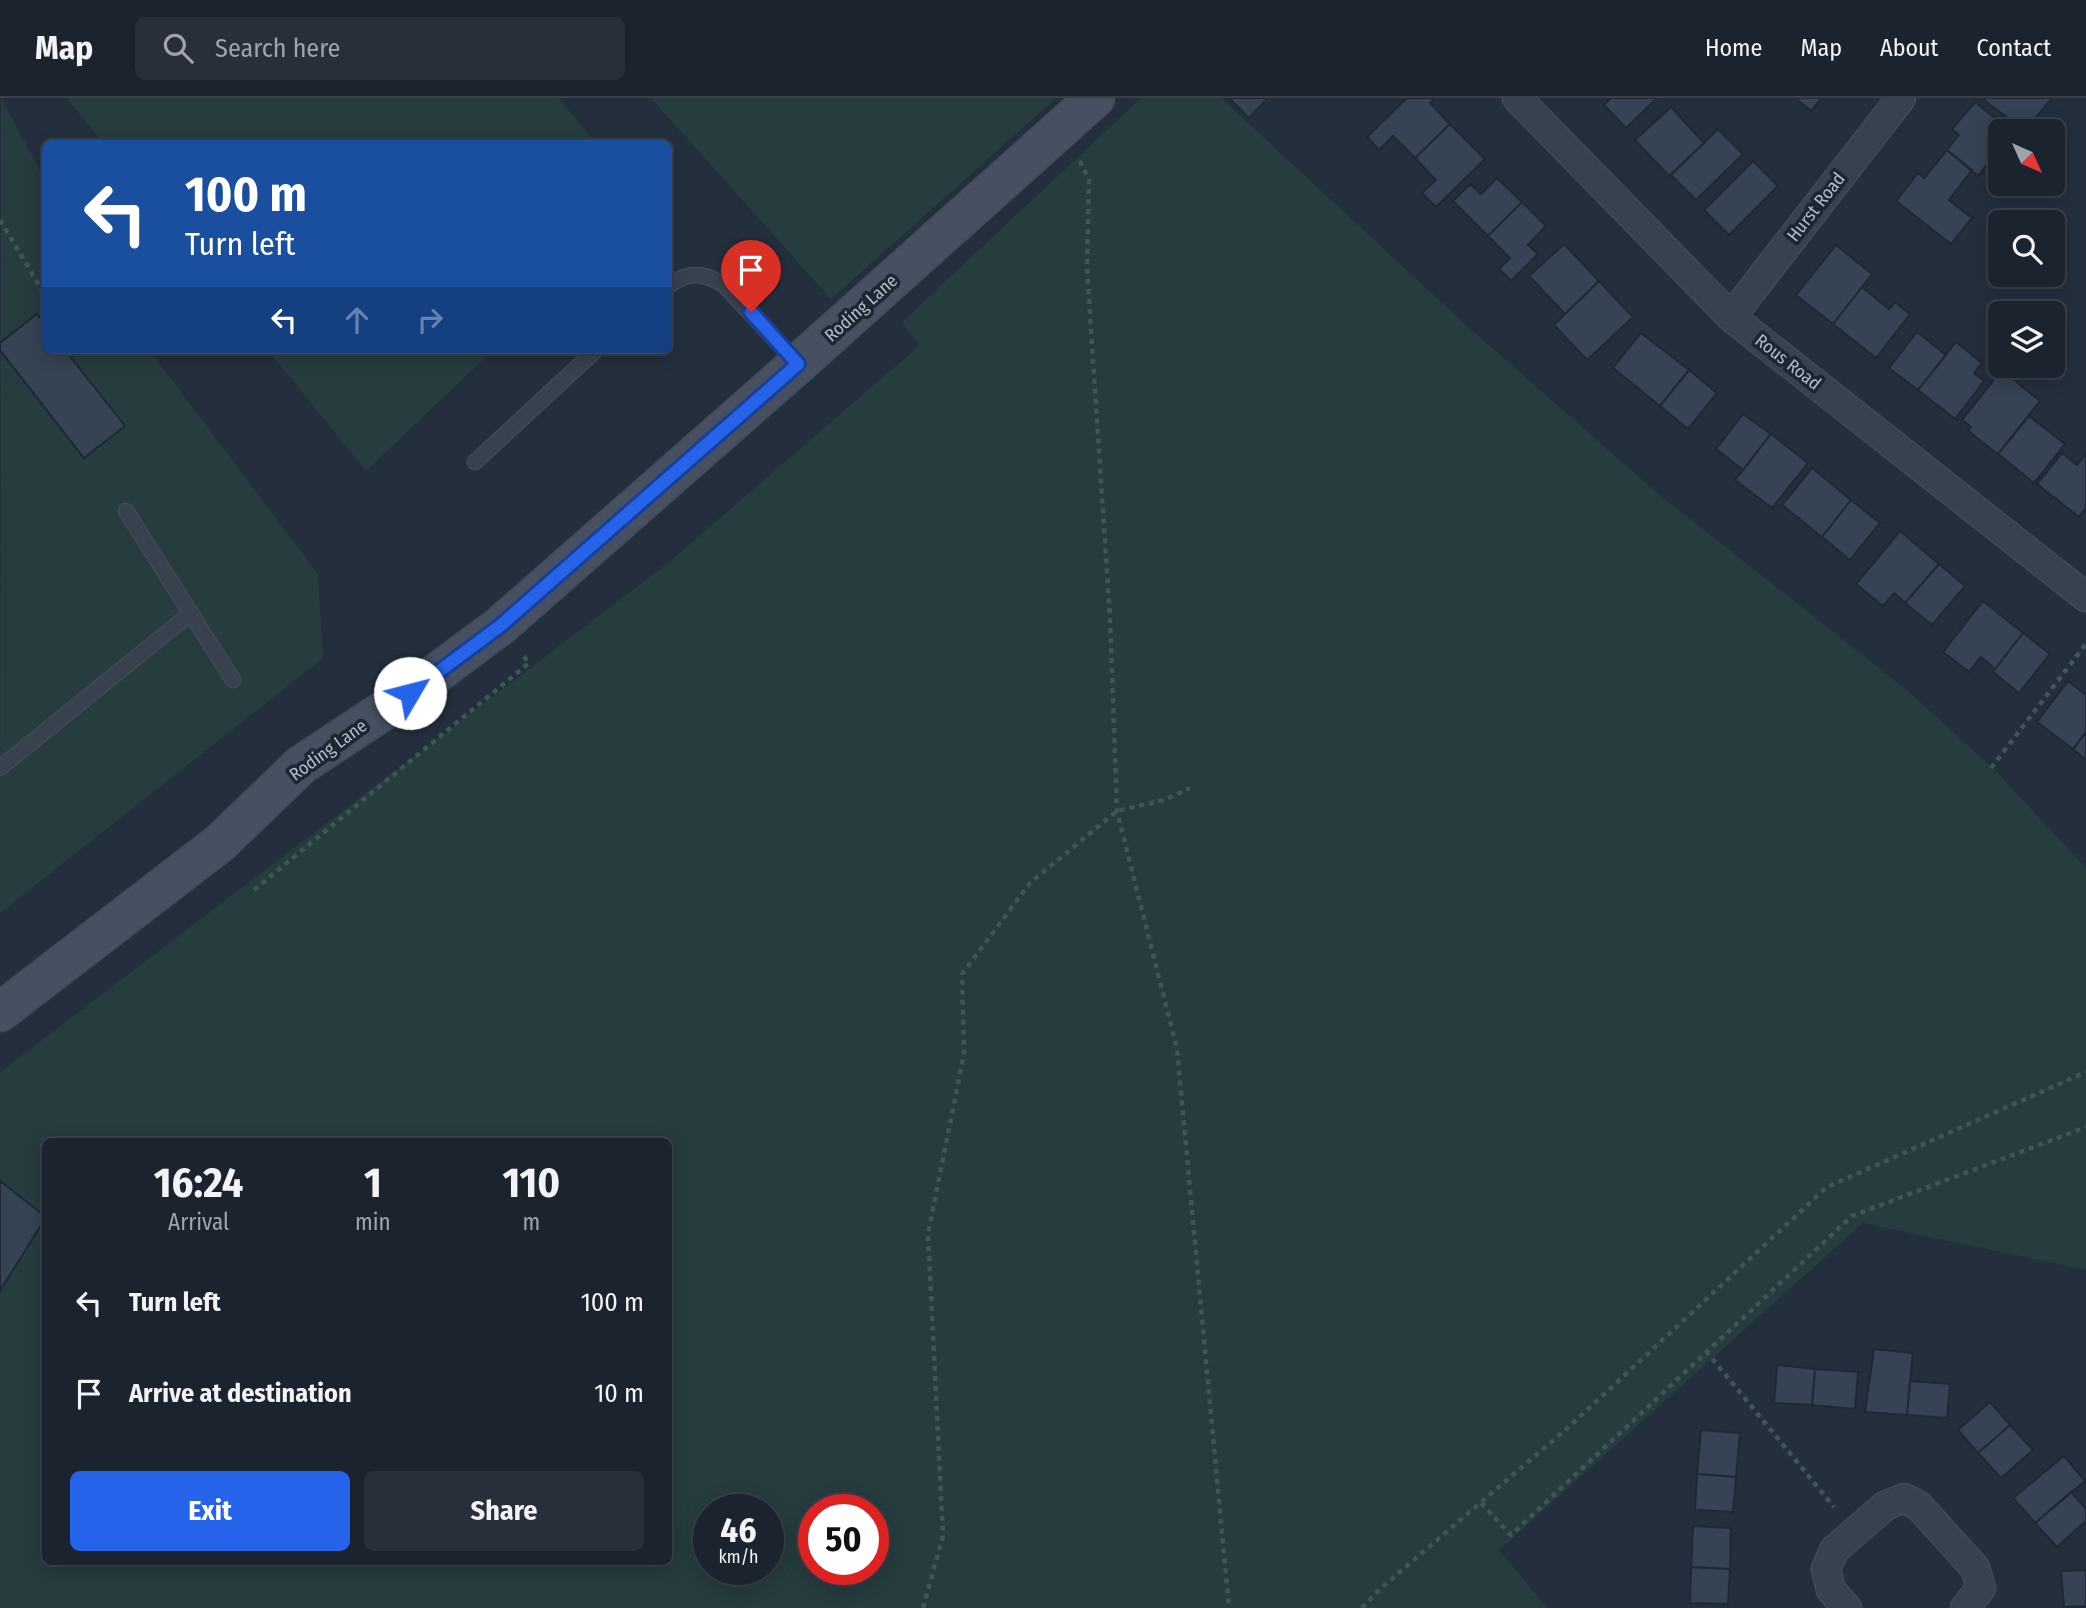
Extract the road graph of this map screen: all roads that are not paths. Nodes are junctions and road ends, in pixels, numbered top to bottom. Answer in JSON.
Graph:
{"nodes":[{"id":1,"x":1095,"y":98,"type":"edge"},
{"id":2,"x":1517,"y":98,"type":"edge"},
{"id":3,"x":1901,"y":98,"type":"edge"},
{"id":4,"x":672,"y":284,"type":"edge"},
{"id":5,"x":1731,"y":317,"type":"junction"},
{"id":6,"x":592,"y":354,"type":"edge"},
{"id":7,"x":798,"y":364,"type":"junction"},
{"id":8,"x":475,"y":462,"type":"dead end"},
{"id":9,"x":126,"y":511,"type":"dead end"},
{"id":10,"x":2086,"y":597,"type":"edge"},
{"id":11,"x":191,"y":613,"type":"junction"},
{"id":12,"x":233,"y":680,"type":"dead end"},
{"id":13,"x":0,"y":768,"type":"edge"},
{"id":14,"x":0,"y":1012,"type":"edge"},
{"id":15,"x":1847,"y":1608,"type":"edge"},
{"id":16,"x":1965,"y":1608,"type":"edge"}],
"edges":[{"from":1,"to":7,"type":"main road","name":"Roding Lane"},
{"from":2,"to":5,"type":"street","name":"Rous Road"},
{"from":3,"to":5,"type":"street","name":"Hurst Road"},
{"from":4,"to":7,"type":"lane"},
{"from":5,"to":10,"type":"street","name":"Rous Road"},
{"from":6,"to":8,"type":"lane"},
{"from":7,"to":14,"type":"main road","name":"Roding Lane"},
{"from":9,"to":11,"type":"lane"},
{"from":11,"to":12,"type":"lane"},
{"from":11,"to":13,"type":"lane"},
{"from":15,"to":16,"type":"street"}]}
